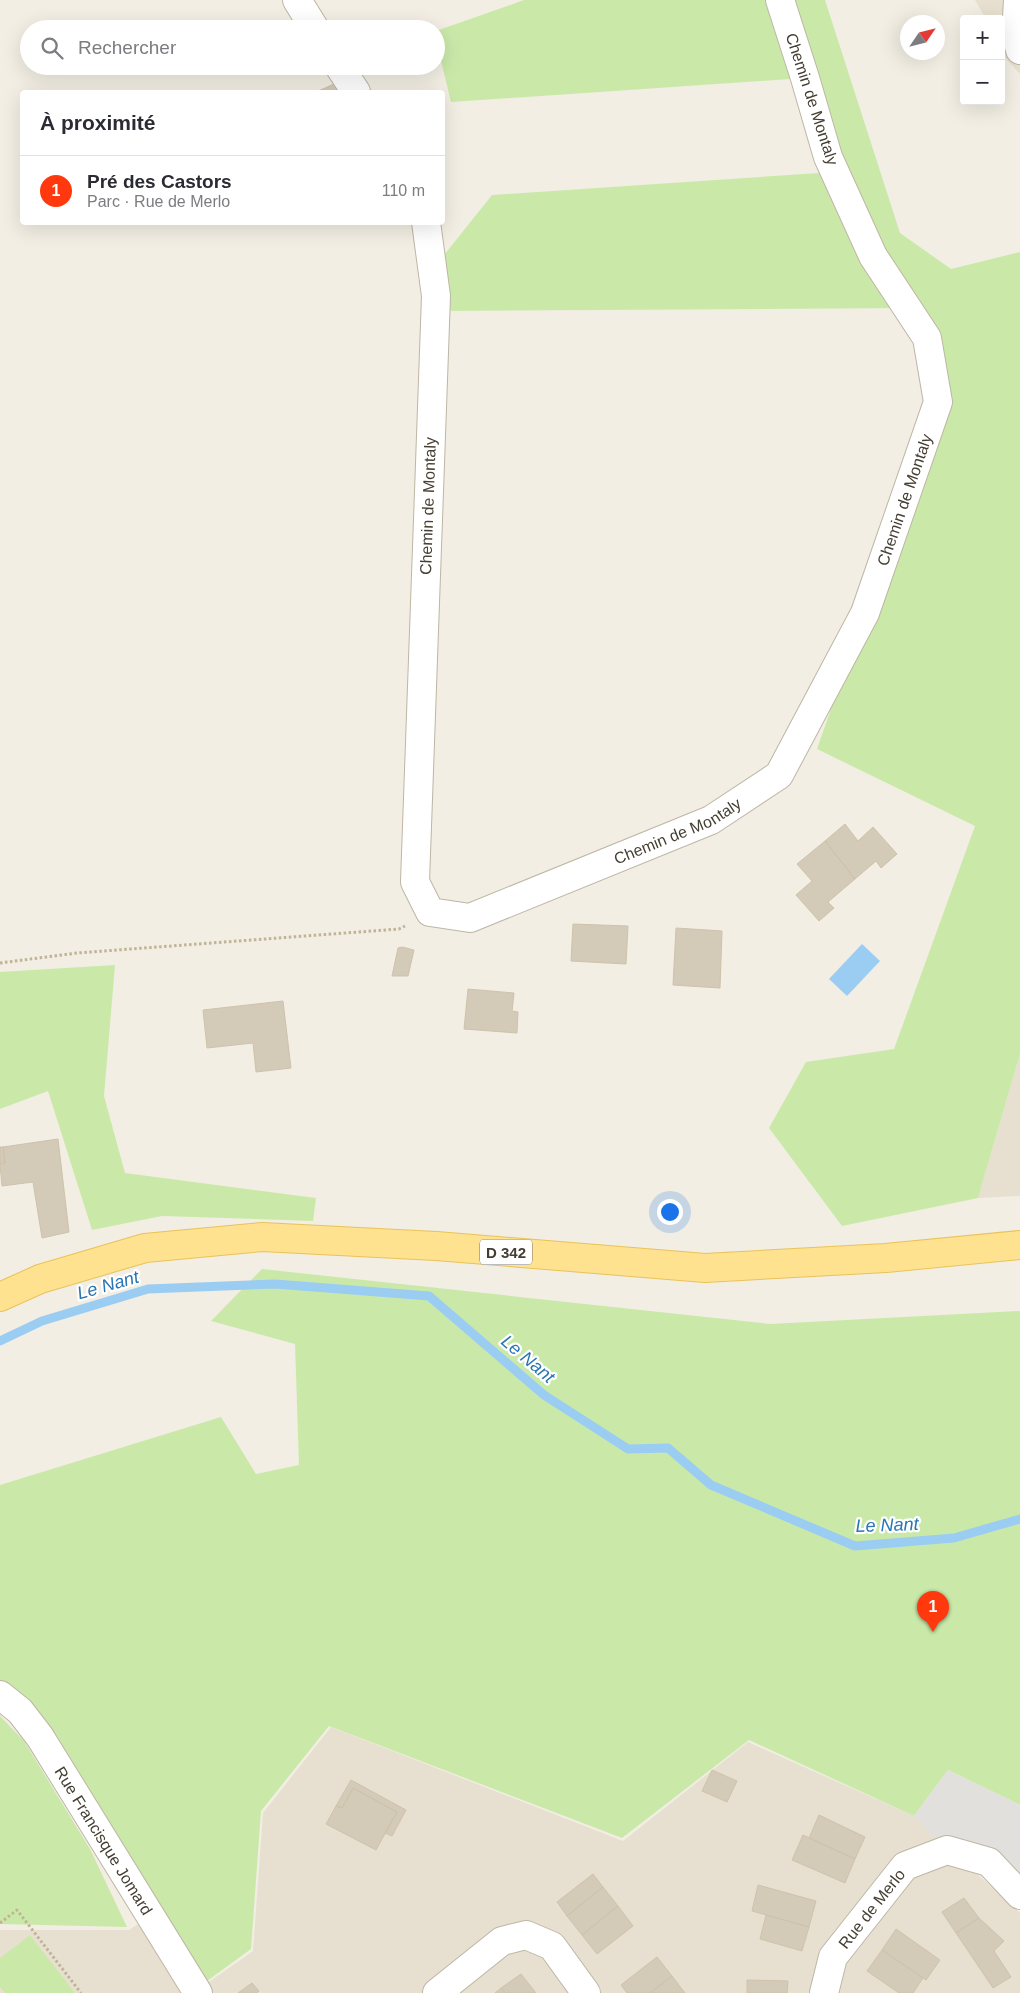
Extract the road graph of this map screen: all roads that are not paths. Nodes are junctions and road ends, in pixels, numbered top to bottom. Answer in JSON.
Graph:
{"nodes":[{"id":1,"x":297,"y":0,"type":"edge"},
{"id":2,"x":780,"y":0,"type":"edge"},
{"id":3,"x":1018,"y":0,"type":"edge"},
{"id":4,"x":309,"y":20,"type":"edge"},
{"id":5,"x":1020,"y":50,"type":"edge"},
{"id":6,"x":345,"y":75,"type":"edge"},
{"id":7,"x":355,"y":90,"type":"edge"},
{"id":8,"x":426,"y":225,"type":"edge"},
{"id":9,"x":1020,"y":1245,"type":"edge"},
{"id":10,"x":0,"y":1297,"type":"edge"},
{"id":11,"x":0,"y":1695,"type":"edge"},
{"id":12,"x":1020,"y":1895,"type":"edge"},
{"id":13,"x":198,"y":1993,"type":"edge"},
{"id":14,"x":437,"y":1993,"type":"edge"},
{"id":15,"x":586,"y":1993,"type":"edge"},
{"id":16,"x":824,"y":1993,"type":"edge"}],
"edges":[{"from":1,"to":4,"type":"street"},
{"from":2,"to":8,"type":"street","name":"Chemin de Montaly"},
{"from":3,"to":5,"type":"street"},
{"from":6,"to":7,"type":"street"},
{"from":9,"to":10,"type":"main road","number":"D 342"},
{"from":11,"to":13,"type":"street","name":"Rue Francisque Jomard"},
{"from":12,"to":16,"type":"street","name":"Rue de Merlo"},
{"from":14,"to":15,"type":"street"}]}
